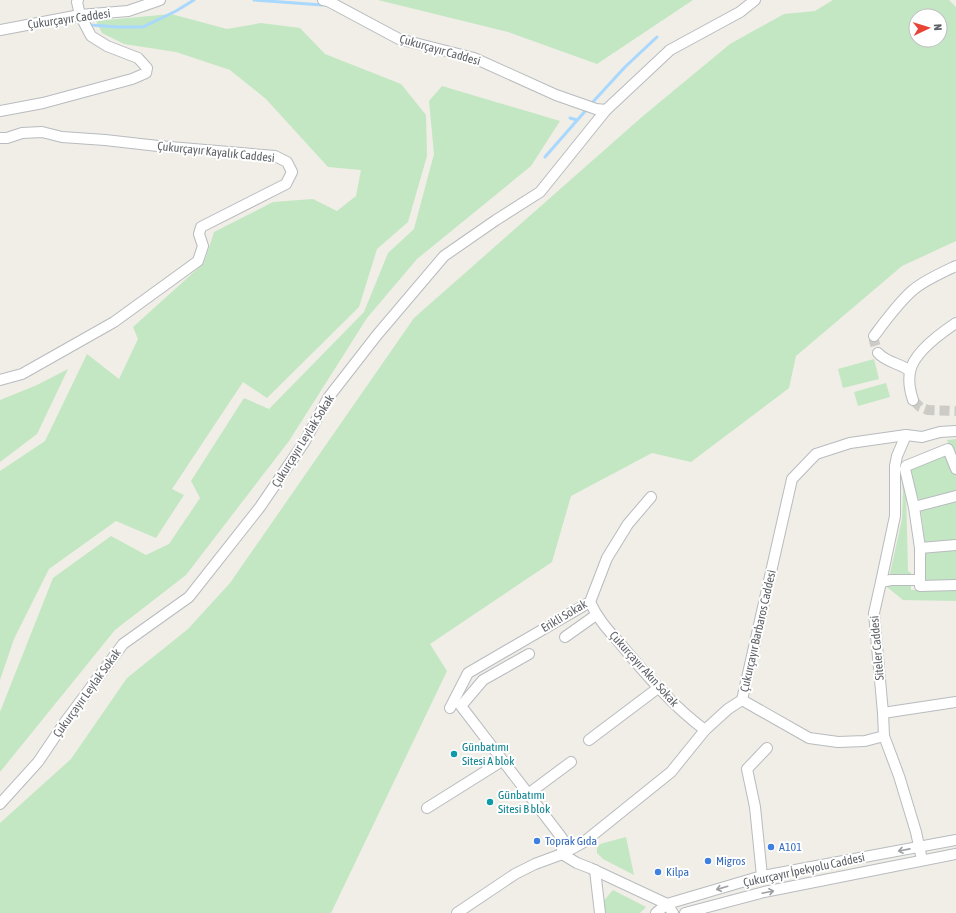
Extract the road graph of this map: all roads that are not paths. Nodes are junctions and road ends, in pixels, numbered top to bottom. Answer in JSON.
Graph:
{"nodes":[{"id":1,"x":78,"y":0,"type":"edge"},
{"id":2,"x":160,"y":0,"type":"edge"},
{"id":3,"x":323,"y":0,"type":"edge"},
{"id":4,"x":755,"y":0,"type":"edge"},
{"id":5,"x":80,"y":15,"type":"junction"},
{"id":6,"x":0,"y":30,"type":"edge"},
{"id":7,"x":601,"y":109,"type":"junction"},
{"id":8,"x":0,"y":111,"type":"edge"},
{"id":9,"x":0,"y":138,"type":"edge"},
{"id":10,"x":956,"y":266,"type":"edge"},
{"id":11,"x":956,"y":323,"type":"edge"},
{"id":12,"x":874,"y":336,"type":"dead end"},
{"id":13,"x":878,"y":353,"type":"dead end"},
{"id":14,"x":910,"y":371,"type":"junction"},
{"id":15,"x":0,"y":380,"type":"edge"},
{"id":16,"x":913,"y":400,"type":"dead end"},
{"id":17,"x":956,"y":431,"type":"edge"},
{"id":18,"x":906,"y":435,"type":"junction"},
{"id":19,"x":956,"y":469,"type":"edge"},
{"id":20,"x":956,"y":496,"type":"edge"},
{"id":21,"x":650,"y":497,"type":"dead end"},
{"id":22,"x":914,"y":507,"type":"junction"},
{"id":23,"x":956,"y":545,"type":"edge"},
{"id":24,"x":920,"y":548,"type":"junction"},
{"id":25,"x":920,"y":580,"type":"junction"},
{"id":26,"x":881,"y":582,"type":"junction"},
{"id":27,"x":956,"y":585,"type":"edge"},
{"id":28,"x":590,"y":602,"type":"junction"},
{"id":29,"x":596,"y":615,"type":"junction"},
{"id":30,"x":565,"y":637,"type":"dead end"},
{"id":31,"x":529,"y":654,"type":"dead end"},
{"id":32,"x":658,"y":688,"type":"junction"},
{"id":33,"x":742,"y":700,"type":"junction"},
{"id":34,"x":956,"y":702,"type":"edge"},
{"id":35,"x":456,"y":707,"type":"junction"},
{"id":36,"x":883,"y":712,"type":"junction"},
{"id":37,"x":706,"y":730,"type":"junction"},
{"id":38,"x":884,"y":736,"type":"junction"},
{"id":39,"x":589,"y":740,"type":"dead end"},
{"id":40,"x":767,"y":748,"type":"dead end"},
{"id":41,"x":502,"y":760,"type":"junction"},
{"id":42,"x":571,"y":762,"type":"dead end"},
{"id":43,"x":528,"y":794,"type":"junction"},
{"id":44,"x":0,"y":804,"type":"edge"},
{"id":45,"x":426,"y":808,"type":"dead end"},
{"id":46,"x":956,"y":840,"type":"edge"},
{"id":47,"x":919,"y":847,"type":"junction"},
{"id":48,"x":562,"y":854,"type":"junction"},
{"id":49,"x":956,"y":854,"type":"edge"},
{"id":50,"x":922,"y":860,"type":"junction"},
{"id":51,"x":595,"y":870,"type":"junction"},
{"id":52,"x":762,"y":876,"type":"junction"},
{"id":53,"x":667,"y":904,"type":"junction"},
{"id":54,"x":457,"y":913,"type":"edge"},
{"id":55,"x":600,"y":913,"type":"edge"},
{"id":56,"x":656,"y":913,"type":"edge"},
{"id":57,"x":673,"y":913,"type":"edge"},
{"id":58,"x":685,"y":913,"type":"edge"}],
"edges":[{"from":1,"to":5,"type":"street"},
{"from":2,"to":5,"type":"street","name":"Çukurçayır Caddesi"},
{"from":3,"to":7,"type":"street","name":"Çukurçayır Caddesi"},
{"from":4,"to":7,"type":"street","name":"Çukurçayır Leylak Sokak"},
{"from":5,"to":6,"type":"street","name":"Çukurçayır Caddesi"},
{"from":5,"to":8,"type":"street"},
{"from":7,"to":44,"type":"street","name":"Çukurçayır Leylak Sokak"},
{"from":9,"to":15,"type":"street","name":"Çukurçayır Kayalık Caddesi"},
{"from":10,"to":12,"type":"street"},
{"from":11,"to":14,"type":"street"},
{"from":13,"to":14,"type":"street"},
{"from":14,"to":16,"type":"street"},
{"from":17,"to":18,"type":"street","name":"Çukurçayır Barbaros Caddesi"},
{"from":18,"to":26,"type":"street","name":"Siteler Caddesi"},
{"from":18,"to":33,"type":"street","name":"Çukurçayır Barbaros Caddesi"},
{"from":19,"to":22,"type":"street"},
{"from":20,"to":22,"type":"street"},
{"from":21,"to":28,"type":"street","name":"Erikli Sokak"},
{"from":22,"to":24,"type":"street"},
{"from":23,"to":24,"type":"street"},
{"from":24,"to":25,"type":"street"},
{"from":25,"to":26,"type":"street"},
{"from":25,"to":27,"type":"street"},
{"from":26,"to":36,"type":"street","name":"Siteler Caddesi"},
{"from":28,"to":29,"type":"street","name":"Çukurçayır Akın Sokak"},
{"from":28,"to":35,"type":"street","name":"Erikli Sokak"},
{"from":29,"to":30,"type":"street"},
{"from":29,"to":32,"type":"street","name":"Çukurçayır Akın Sokak"},
{"from":31,"to":35,"type":"street"},
{"from":32,"to":37,"type":"street","name":"Çukurçayır Akın Sokak"},
{"from":32,"to":39,"type":"street"},
{"from":33,"to":37,"type":"street","name":"Çukurçayır Barbaros Caddesi"},
{"from":33,"to":38,"type":"street"},
{"from":34,"to":36,"type":"street"},
{"from":35,"to":41,"type":"street"},
{"from":36,"to":38,"type":"street","name":"Siteler Caddesi"},
{"from":37,"to":48,"type":"street","name":"Çukurçayır Barbaros Caddesi"},
{"from":38,"to":47,"type":"street","name":"Siteler Caddesi"},
{"from":40,"to":52,"type":"street"},
{"from":41,"to":43,"type":"street"},
{"from":41,"to":45,"type":"street"},
{"from":42,"to":43,"type":"street"},
{"from":43,"to":48,"type":"street"},
{"from":46,"to":47,"type":"street","name":"Çukurçayır İpekyolu Caddesi"},
{"from":47,"to":50,"type":"street","name":"Siteler Caddesi"},
{"from":47,"to":52,"type":"street","name":"Çukurçayır İpekyolu Caddesi","one_way":true},
{"from":48,"to":51,"type":"street"},
{"from":48,"to":54,"type":"street","name":"Çukurçayır Barbaros Caddesi"},
{"from":49,"to":50,"type":"street","name":"Çukurçayır İpekyolu Caddesi"},
{"from":58,"to":50,"type":"street","name":"Çukurçayır İpekyolu Caddesi","one_way":true},
{"from":51,"to":53,"type":"street"},
{"from":51,"to":55,"type":"street"},
{"from":52,"to":53,"type":"street","name":"Çukurçayır İpekyolu Caddesi","one_way":true},
{"from":53,"to":56,"type":"street","name":"Çukurçayır İpekyolu Caddesi"},
{"from":53,"to":57,"type":"street"}]}
